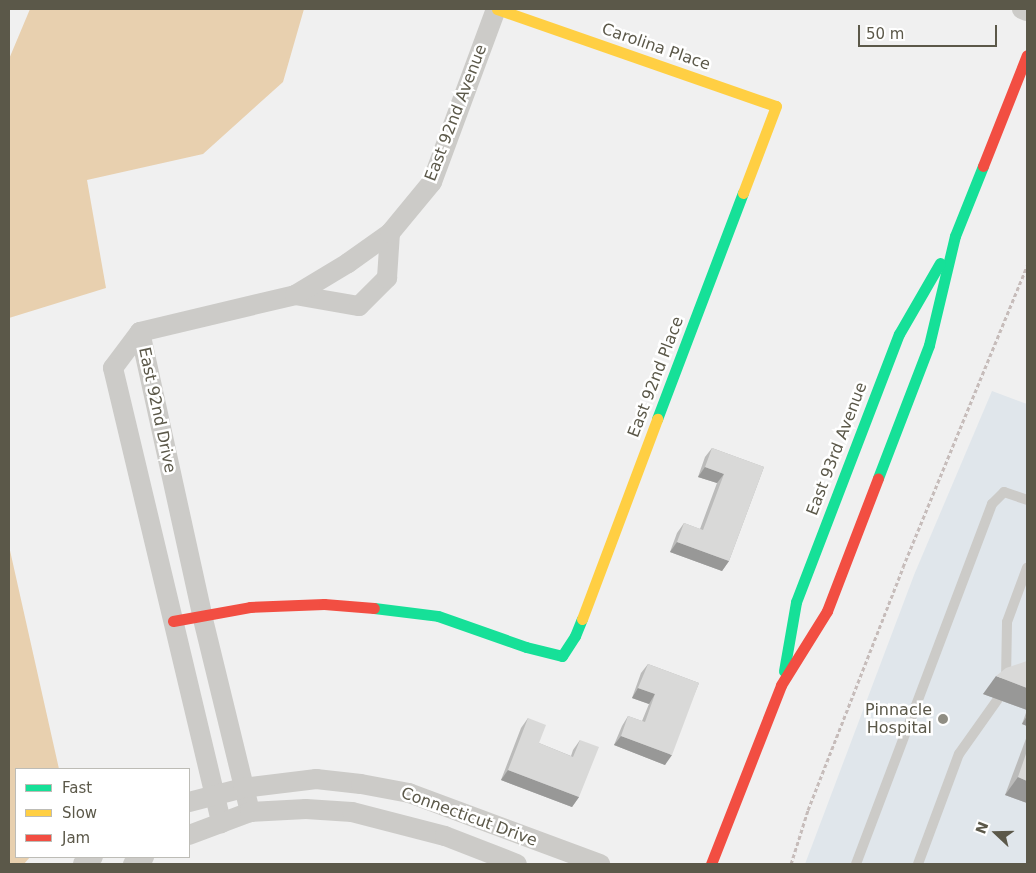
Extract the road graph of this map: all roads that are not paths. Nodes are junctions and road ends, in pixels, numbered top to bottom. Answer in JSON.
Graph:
{"nodes":[{"id":1,"x":496,"y":9,"type":"edge"},
{"id":2,"x":1022,"y":9,"type":"edge"},
{"id":3,"x":1027,"y":11,"type":"edge"},
{"id":4,"x":1027,"y":55,"type":"edge"},
{"id":5,"x":776,"y":106,"type":"joint"},
{"id":6,"x":390,"y":233,"type":"junction"},
{"id":7,"x":955,"y":236,"type":"junction"},
{"id":8,"x":295,"y":295,"type":"junction"},
{"id":9,"x":140,"y":332,"type":"junction"},
{"id":10,"x":1027,"y":500,"type":"edge"},
{"id":11,"x":1027,"y":568,"type":"edge"},
{"id":12,"x":202,"y":615,"type":"junction"},
{"id":13,"x":173,"y":621,"type":"junction"},
{"id":14,"x":1006,"y":682,"type":"edge"},
{"id":15,"x":781,"y":685,"type":"junction"},
{"id":16,"x":998,"y":700,"type":"edge"},
{"id":17,"x":243,"y":788,"type":"junction"},
{"id":18,"x":216,"y":795,"type":"junction"},
{"id":19,"x":190,"y":802,"type":"edge"},
{"id":20,"x":250,"y":812,"type":"junction"},
{"id":21,"x":221,"y":822,"type":"junction"},
{"id":22,"x":190,"y":835,"type":"edge"},
{"id":23,"x":517,"y":864,"type":"edge"},
{"id":24,"x":600,"y":864,"type":"edge"},
{"id":25,"x":711,"y":864,"type":"edge"},
{"id":26,"x":856,"y":864,"type":"edge"},
{"id":27,"x":918,"y":864,"type":"edge"}],
"edges":[{"from":1,"to":5,"type":"street","name":"Carolina Place"},
{"from":1,"to":6,"type":"street","name":"East 92nd Avenue"},
{"from":2,"to":3,"type":"street"},
{"from":4,"to":7,"type":"street","name":"East 93rd Avenue"},
{"from":5,"to":12,"type":"street","name":"East 92nd Place"},
{"from":6,"to":8,"type":"street","name":"East 92nd Avenue"},
{"from":6,"to":8,"type":"street"},
{"from":7,"to":15,"type":"street","name":"East 93rd Avenue"},
{"from":7,"to":15,"type":"street","name":"East 93rd Avenue"},
{"from":8,"to":9,"type":"street","name":"East 92nd Avenue"},
{"from":9,"to":12,"type":"street","name":"East 92nd Drive"},
{"from":9,"to":13,"type":"street","name":"East 92nd Drive"},
{"from":10,"to":26,"type":"lane"},
{"from":11,"to":14,"type":"lane"},
{"from":12,"to":13,"type":"street"},
{"from":12,"to":17,"type":"street","name":"East 92nd Drive"},
{"from":13,"to":18,"type":"street","name":"East 92nd Drive"},
{"from":15,"to":25,"type":"street","name":"East 93rd Avenue"},
{"from":16,"to":27,"type":"lane"},
{"from":17,"to":18,"type":"street","name":"Connecticut Drive"},
{"from":17,"to":20,"type":"street","name":"East 92nd Drive"},
{"from":17,"to":24,"type":"street","name":"Connecticut Drive"},
{"from":18,"to":19,"type":"street","name":"Connecticut Drive"},
{"from":18,"to":21,"type":"street","name":"East 92nd Drive"},
{"from":20,"to":21,"type":"street","name":"Connecticut Drive"},
{"from":20,"to":23,"type":"street","name":"Connecticut Drive"},
{"from":21,"to":22,"type":"street","name":"Connecticut Drive"}]}
